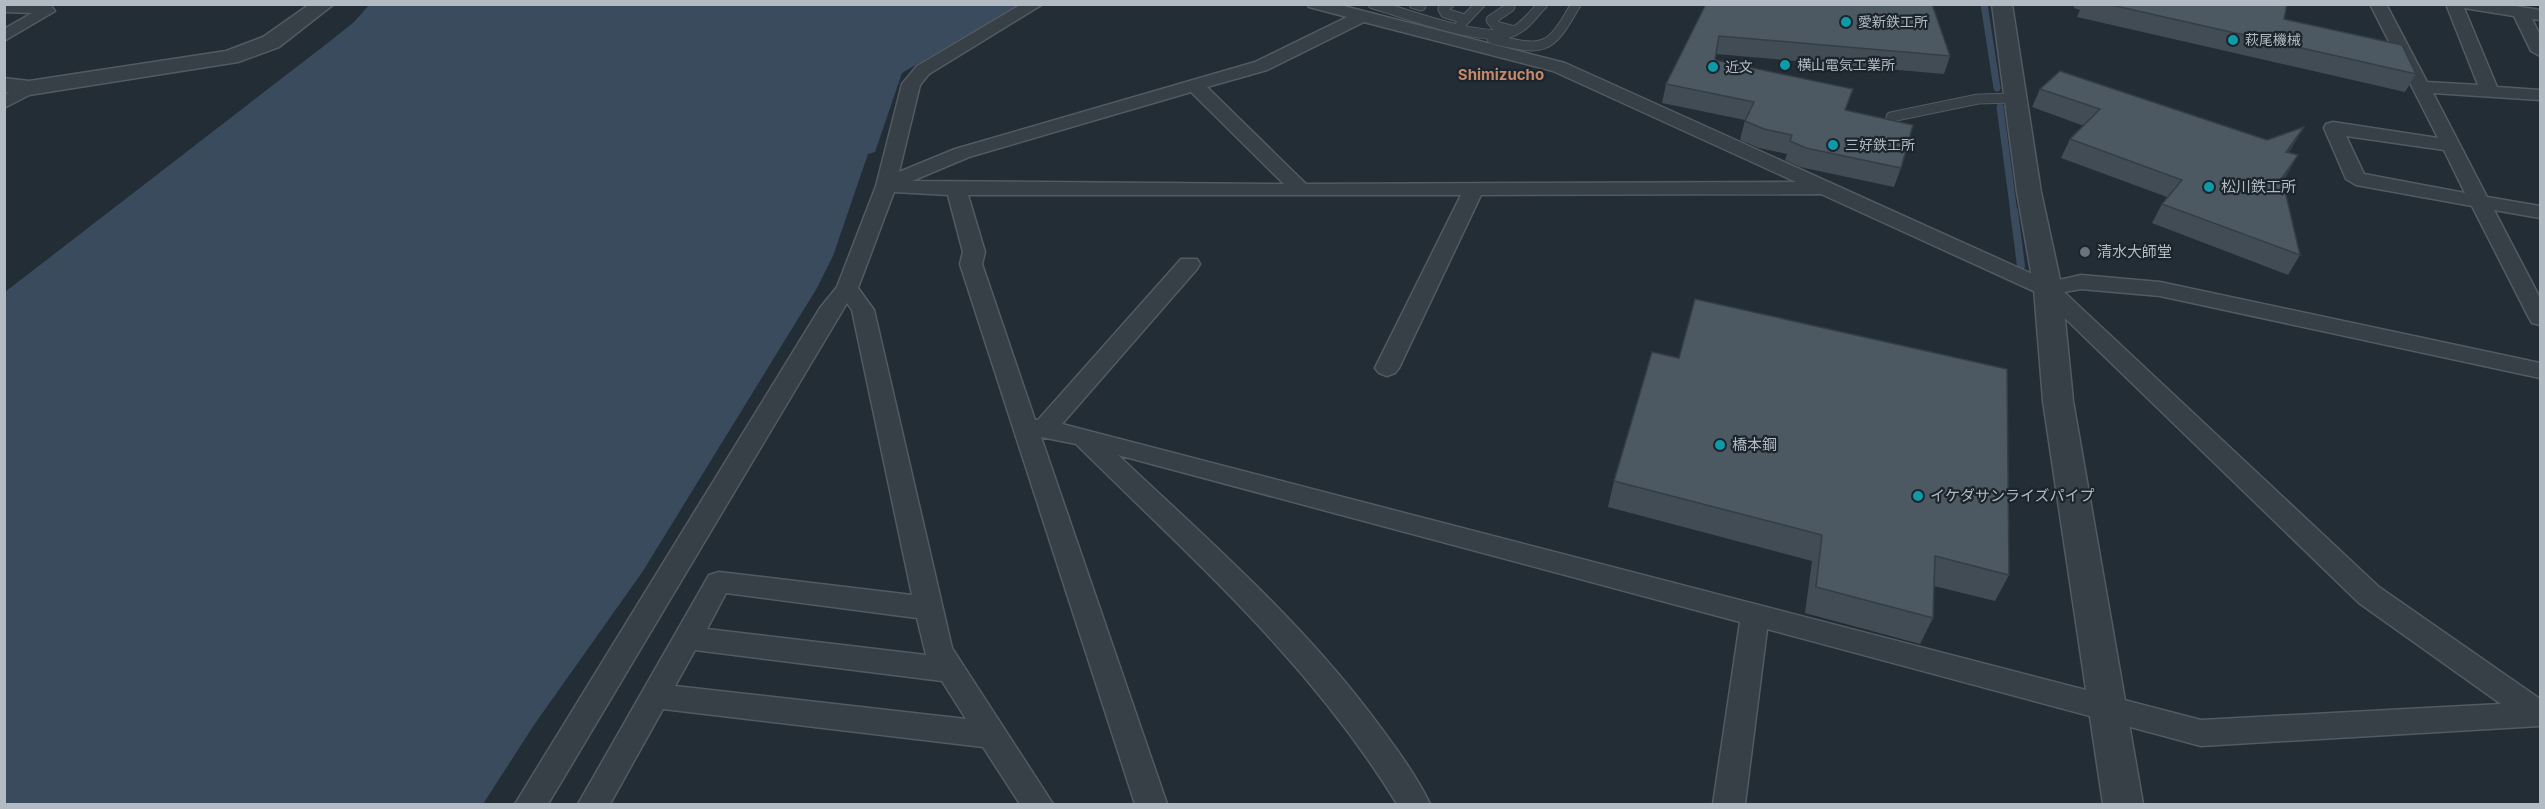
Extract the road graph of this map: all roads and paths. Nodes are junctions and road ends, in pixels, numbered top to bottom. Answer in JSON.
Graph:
{"nodes":[{"id":1,"x":324,"y":4,"type":"edge"},
{"id":2,"x":1035,"y":4,"type":"edge"},
{"id":3,"x":1315,"y":4,"type":"edge"},
{"id":4,"x":1449,"y":4,"type":"edge"},
{"id":5,"x":1480,"y":4,"type":"edge"},
{"id":6,"x":1508,"y":4,"type":"edge"},
{"id":7,"x":1543,"y":4,"type":"edge"},
{"id":8,"x":1576,"y":4,"type":"edge"},
{"id":9,"x":2002,"y":4,"type":"edge"},
{"id":10,"x":2378,"y":4,"type":"edge"},
{"id":11,"x":2454,"y":4,"type":"edge"},
{"id":12,"x":2466,"y":4,"type":"edge"},
{"id":13,"x":1419,"y":5,"type":"edge"},
{"id":14,"x":4,"y":7,"type":"edge"},
{"id":15,"x":1368,"y":10,"type":"edge"},
{"id":16,"x":2520,"y":12,"type":"junction"},
{"id":17,"x":1412,"y":15,"type":"junction"},
{"id":18,"x":2541,"y":15,"type":"edge"},
{"id":19,"x":1462,"y":23,"type":"junction"},
{"id":20,"x":1515,"y":31,"type":"junction"},
{"id":21,"x":1483,"y":33,"type":"junction"},
{"id":22,"x":4,"y":36,"type":"edge"},
{"id":23,"x":2541,"y":51,"type":"edge"},
{"id":24,"x":4,"y":85,"type":"edge"},
{"id":25,"x":1194,"y":86,"type":"junction"},
{"id":26,"x":2423,"y":87,"type":"junction"},
{"id":27,"x":29,"y":88,"type":"junction"},
{"id":28,"x":2490,"y":92,"type":"junction"},
{"id":29,"x":2536,"y":95,"type":"edge"},
{"id":30,"x":2014,"y":98,"type":"junction"},
{"id":31,"x":4,"y":103,"type":"edge"},
{"id":32,"x":2541,"y":112,"type":"edge"},
{"id":33,"x":1891,"y":117,"type":"dead end"},
{"id":34,"x":2452,"y":146,"type":"junction"},
{"id":35,"x":886,"y":186,"type":"junction"},
{"id":36,"x":1829,"y":188,"type":"junction"},
{"id":37,"x":956,"y":189,"type":"junction"},
{"id":38,"x":1475,"y":189,"type":"junction"},
{"id":39,"x":1302,"y":190,"type":"junction"},
{"id":40,"x":2477,"y":200,"type":"junction"},
{"id":41,"x":2541,"y":212,"type":"edge"},
{"id":42,"x":1189,"y":264,"type":"dead end"},
{"id":43,"x":847,"y":288,"type":"junction"},
{"id":44,"x":2048,"y":289,"type":"junction"},
{"id":45,"x":2541,"y":318,"type":"edge"},
{"id":46,"x":1387,"y":368,"type":"dead end"},
{"id":47,"x":2541,"y":370,"type":"edge"},
{"id":48,"x":1035,"y":428,"type":"junction"},
{"id":49,"x":1083,"y":437,"type":"junction"},
{"id":50,"x":927,"y":608,"type":"junction"},
{"id":51,"x":1755,"y":616,"type":"junction"},
{"id":52,"x":687,"y":638,"type":"junction"},
{"id":53,"x":950,"y":670,"type":"junction"},
{"id":54,"x":654,"y":696,"type":"junction"},
{"id":55,"x":2107,"y":706,"type":"junction"},
{"id":56,"x":2540,"y":714,"type":"edge"},
{"id":57,"x":991,"y":735,"type":"junction"},
{"id":58,"x":531,"y":804,"type":"edge"},
{"id":59,"x":594,"y":804,"type":"edge"},
{"id":60,"x":1037,"y":804,"type":"edge"},
{"id":61,"x":1151,"y":804,"type":"edge"},
{"id":62,"x":1414,"y":804,"type":"edge"},
{"id":63,"x":1729,"y":804,"type":"edge"},
{"id":64,"x":2123,"y":804,"type":"edge"}],
"edges":[{"from":1,"to":27,"type":"street"},
{"from":2,"to":35,"type":"street"},
{"from":3,"to":15,"type":"street"},
{"from":4,"to":19,"type":"lane"},
{"from":5,"to":19,"type":"lane"},
{"from":6,"to":20,"type":"lane"},
{"from":7,"to":20,"type":"lane"},
{"from":8,"to":21,"type":"lane"},
{"from":9,"to":30,"type":"street"},
{"from":10,"to":26,"type":"street"},
{"from":11,"to":28,"type":"street"},
{"from":12,"to":16,"type":"street"},
{"from":13,"to":17,"type":"lane"},
{"from":14,"to":22,"type":"street"},
{"from":15,"to":17,"type":"lane"},
{"from":15,"to":25,"type":"street"},
{"from":15,"to":36,"type":"street"},
{"from":16,"to":18,"type":"street"},
{"from":16,"to":23,"type":"street"},
{"from":17,"to":19,"type":"lane"},
{"from":19,"to":21,"type":"lane"},
{"from":20,"to":21,"type":"lane"},
{"from":24,"to":27,"type":"street"},
{"from":25,"to":35,"type":"street"},
{"from":25,"to":39,"type":"street"},
{"from":26,"to":28,"type":"street"},
{"from":26,"to":34,"type":"street"},
{"from":27,"to":31,"type":"street"},
{"from":28,"to":29,"type":"street"},
{"from":29,"to":32,"type":"street"},
{"from":30,"to":33,"type":"lane"},
{"from":30,"to":44,"type":"street"},
{"from":34,"to":40,"type":"street"},
{"from":34,"to":40,"type":"street"},
{"from":35,"to":37,"type":"street"},
{"from":35,"to":43,"type":"street"},
{"from":36,"to":38,"type":"street"},
{"from":36,"to":44,"type":"street"},
{"from":37,"to":39,"type":"street"},
{"from":37,"to":48,"type":"street"},
{"from":38,"to":39,"type":"street"},
{"from":38,"to":46,"type":"street"},
{"from":40,"to":41,"type":"street"},
{"from":40,"to":45,"type":"street"},
{"from":42,"to":48,"type":"street"},
{"from":43,"to":50,"type":"street"},
{"from":43,"to":58,"type":"street"},
{"from":44,"to":47,"type":"street"},
{"from":44,"to":55,"type":"street"},
{"from":44,"to":56,"type":"street"},
{"from":48,"to":49,"type":"street"},
{"from":48,"to":61,"type":"street"},
{"from":49,"to":51,"type":"street"},
{"from":49,"to":62,"type":"street"},
{"from":50,"to":52,"type":"street"},
{"from":50,"to":53,"type":"street"},
{"from":51,"to":55,"type":"street"},
{"from":51,"to":63,"type":"street"},
{"from":52,"to":53,"type":"street"},
{"from":52,"to":54,"type":"street"},
{"from":53,"to":57,"type":"street"},
{"from":54,"to":57,"type":"street"},
{"from":54,"to":59,"type":"street"},
{"from":55,"to":56,"type":"street"},
{"from":55,"to":64,"type":"street"},
{"from":57,"to":60,"type":"street"}]}
